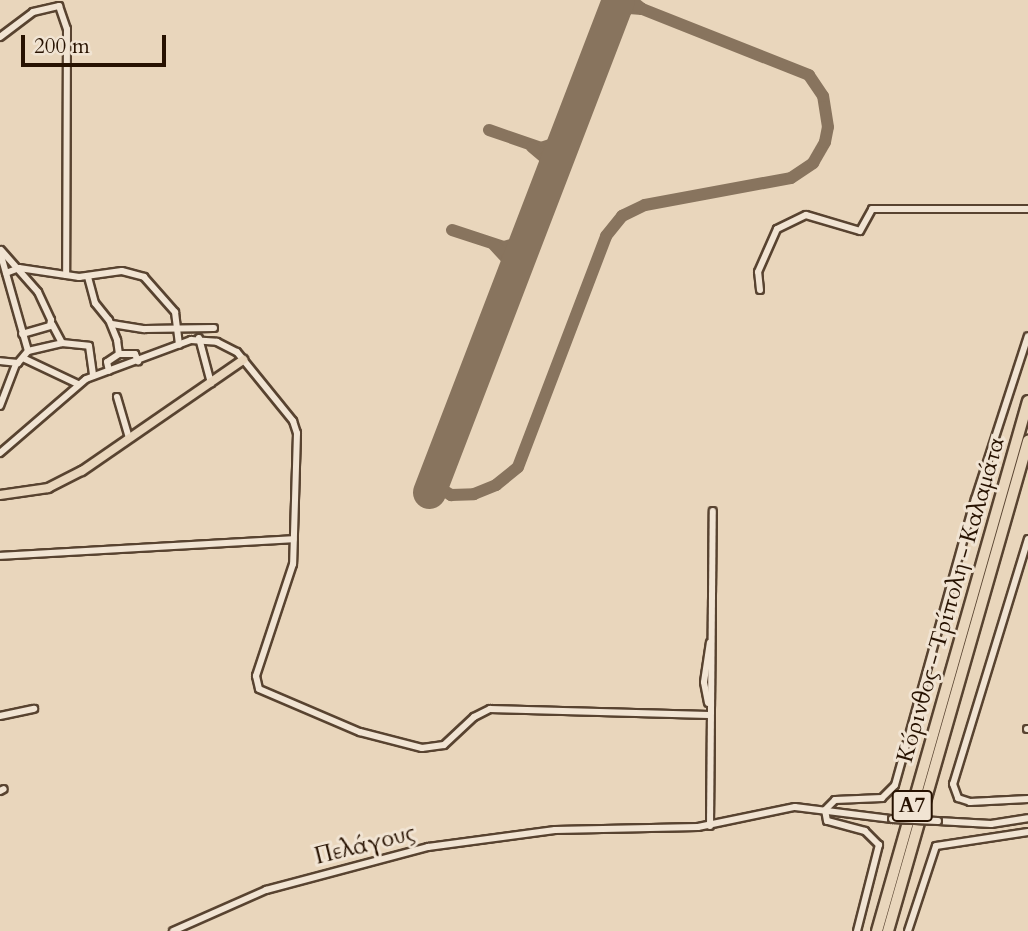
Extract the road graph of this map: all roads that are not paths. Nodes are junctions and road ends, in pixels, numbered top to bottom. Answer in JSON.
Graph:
{"nodes":[{"id":1,"x":61,"y":3,"type":"edge"},
{"id":2,"x":0,"y":37,"type":"edge"},
{"id":3,"x":1028,"y":209,"type":"edge"},
{"id":4,"x":0,"y":250,"type":"edge"},
{"id":5,"x":19,"y":268,"type":"junction"},
{"id":6,"x":4,"y":272,"type":"edge"},
{"id":7,"x":66,"y":275,"type":"junction"},
{"id":8,"x":88,"y":277,"type":"junction"},
{"id":9,"x":760,"y":290,"type":"dead end"},
{"id":10,"x":52,"y":324,"type":"junction"},
{"id":11,"x":112,"y":324,"type":"junction"},
{"id":12,"x":214,"y":328,"type":"dead end"},
{"id":13,"x":178,"y":329,"type":"junction"},
{"id":14,"x":22,"y":334,"type":"junction"},
{"id":15,"x":1028,"y":336,"type":"edge"},
{"id":16,"x":199,"y":338,"type":"junction"},
{"id":17,"x":62,"y":343,"type":"junction"},
{"id":18,"x":179,"y":345,"type":"junction"},
{"id":19,"x":119,"y":354,"type":"junction"},
{"id":20,"x":26,"y":355,"type":"junction"},
{"id":21,"x":243,"y":360,"type":"junction"},
{"id":22,"x":0,"y":361,"type":"edge"},
{"id":23,"x":138,"y":361,"type":"junction"},
{"id":24,"x":16,"y":364,"type":"junction"},
{"id":25,"x":109,"y":371,"type":"junction"},
{"id":26,"x":93,"y":376,"type":"junction"},
{"id":27,"x":211,"y":383,"type":"junction"},
{"id":28,"x":78,"y":384,"type":"junction"},
{"id":29,"x":117,"y":397,"type":"dead end"},
{"id":30,"x":1028,"y":401,"type":"edge"},
{"id":31,"x":0,"y":407,"type":"edge"},
{"id":32,"x":130,"y":438,"type":"junction"},
{"id":33,"x":1028,"y":441,"type":"edge"},
{"id":34,"x":0,"y":453,"type":"edge"},
{"id":35,"x":1016,"y":482,"type":"junction"},
{"id":36,"x":1004,"y":483,"type":"junction"},
{"id":37,"x":995,"y":494,"type":"dead end"},
{"id":38,"x":0,"y":495,"type":"edge"},
{"id":39,"x":713,"y":511,"type":"dead end"},
{"id":40,"x":1012,"y":517,"type":"dead end"},
{"id":41,"x":1028,"y":539,"type":"edge"},
{"id":42,"x":294,"y":540,"type":"junction"},
{"id":43,"x":0,"y":556,"type":"edge"},
{"id":44,"x":991,"y":586,"type":"dead end"},
{"id":45,"x":976,"y":621,"type":"junction"},
{"id":46,"x":34,"y":709,"type":"dead end"},
{"id":47,"x":709,"y":712,"type":"junction"},
{"id":48,"x":0,"y":716,"type":"edge"},
{"id":49,"x":1028,"y":799,"type":"edge"},
{"id":50,"x":825,"y":810,"type":"junction"},
{"id":51,"x":1028,"y":818,"type":"edge"},
{"id":52,"x":709,"y":826,"type":"junction"},
{"id":53,"x":1028,"y":832,"type":"edge"},
{"id":54,"x":173,"y":931,"type":"edge"},
{"id":55,"x":857,"y":931,"type":"edge"},
{"id":56,"x":877,"y":931,"type":"edge"},
{"id":57,"x":888,"y":931,"type":"edge"},
{"id":58,"x":908,"y":931,"type":"edge"}],
"edges":[{"from":1,"to":2,"type":"street"},
{"from":1,"to":7,"type":"street"},
{"from":3,"to":9,"type":"street"},
{"from":4,"to":5,"type":"street"},
{"from":4,"to":6,"type":"street"},
{"from":5,"to":6,"type":"street"},
{"from":5,"to":7,"type":"street"},
{"from":5,"to":10,"type":"street"},
{"from":6,"to":14,"type":"street"},
{"from":7,"to":8,"type":"street"},
{"from":8,"to":11,"type":"street"},
{"from":8,"to":13,"type":"street"},
{"from":10,"to":14,"type":"street"},
{"from":10,"to":17,"type":"street"},
{"from":11,"to":13,"type":"street"},
{"from":11,"to":19,"type":"street"},
{"from":12,"to":13,"type":"street"},
{"from":13,"to":18,"type":"street"},
{"from":14,"to":20,"type":"street"},
{"from":15,"to":50,"type":"street"},
{"from":16,"to":18,"type":"street"},
{"from":16,"to":21,"type":"street"},
{"from":16,"to":27,"type":"street"},
{"from":17,"to":20,"type":"street"},
{"from":17,"to":26,"type":"street"},
{"from":18,"to":23,"type":"street"},
{"from":19,"to":23,"type":"street"},
{"from":19,"to":25,"type":"street"},
{"from":20,"to":24,"type":"street"},
{"from":20,"to":28,"type":"street"},
{"from":21,"to":27,"type":"main road"},
{"from":21,"to":42,"type":"street"},
{"from":22,"to":24,"type":"street"},
{"from":23,"to":25,"type":"street"},
{"from":24,"to":31,"type":"street"},
{"from":25,"to":26,"type":"street"},
{"from":26,"to":28,"type":"street"},
{"from":27,"to":32,"type":"main road"},
{"from":28,"to":34,"type":"street"},
{"from":29,"to":32,"type":"street"},
{"from":30,"to":36,"type":"highway","name":"Κόρινθος - Τρίπολη - Καλαμάτα","number":"Α7"},
{"from":32,"to":38,"type":"main road"},
{"from":33,"to":35,"type":"highway","name":"Κόρινθος - Τρίπολη - Καλαμάτα","number":"Α7"},
{"from":35,"to":40,"type":"highway"},
{"from":35,"to":45,"type":"highway","name":"Κόρινθος - Τρίπολη - Καλαμάτα","number":"Α7"},
{"from":36,"to":37,"type":"highway"},
{"from":36,"to":56,"type":"highway","name":"Κόρινθος - Τρίπολη - Καλαμάτα","number":"Α7"},
{"from":39,"to":47,"type":"street"},
{"from":41,"to":49,"type":"street"},
{"from":42,"to":43,"type":"street"},
{"from":42,"to":47,"type":"street"},
{"from":44,"to":45,"type":"highway"},
{"from":45,"to":57,"type":"highway","name":"Κόρινθος - Τρίπολη - Καλαμάτα","number":"Α7"},
{"from":46,"to":48,"type":"street"},
{"from":47,"to":52,"type":"street"},
{"from":50,"to":51,"type":"street","name":"Πελάγους","bridge":true},
{"from":50,"to":52,"type":"street","name":"Πελάγους"},
{"from":50,"to":55,"type":"street"},
{"from":52,"to":54,"type":"street","name":"Πελάγους"},
{"from":53,"to":58,"type":"street"}]}
